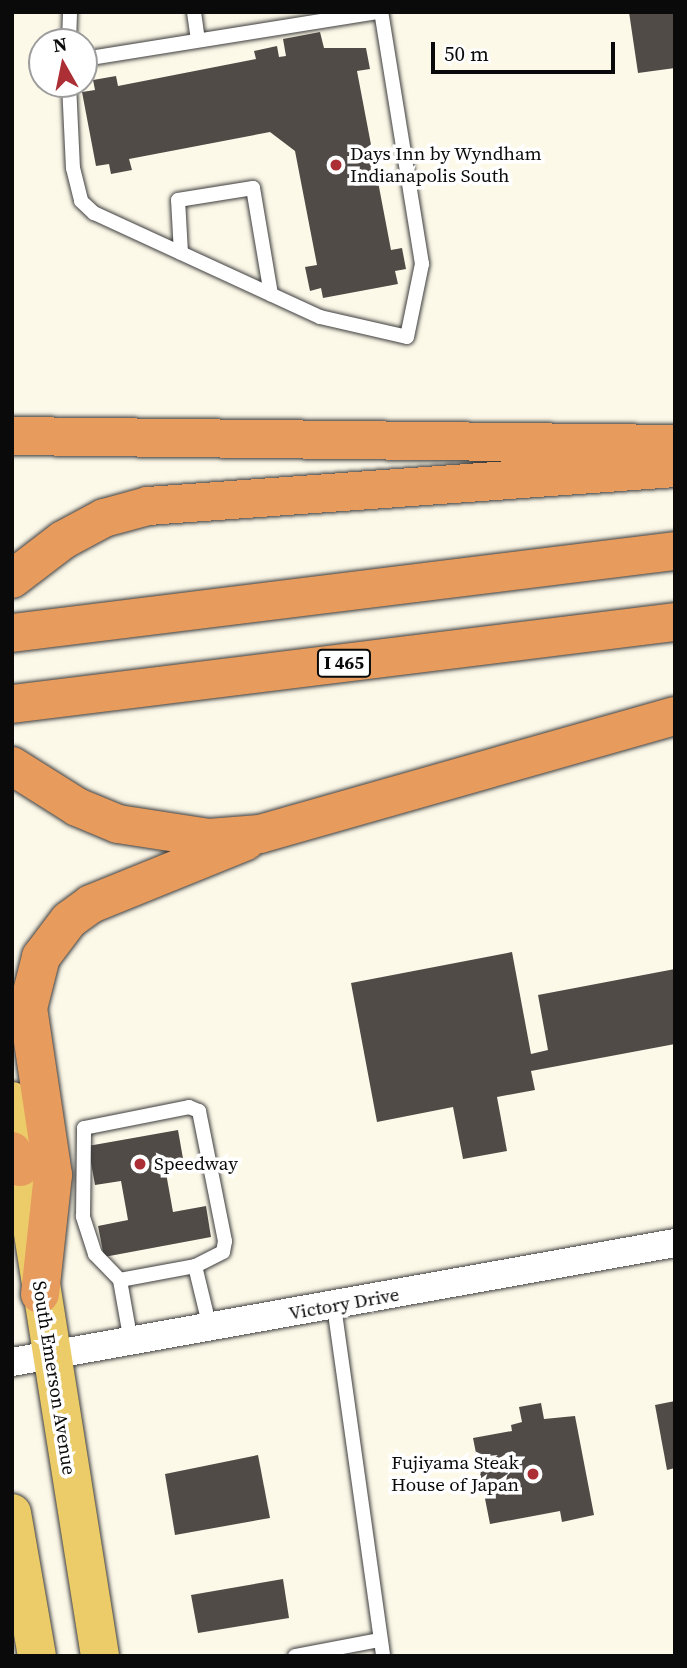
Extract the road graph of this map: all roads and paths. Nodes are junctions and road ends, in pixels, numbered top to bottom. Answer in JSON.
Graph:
{"nodes":[{"id":1,"x":194,"y":12,"type":"edge"},
{"id":2,"x":379,"y":12,"type":"edge"},
{"id":3,"x":198,"y":40,"type":"junction"},
{"id":4,"x":98,"y":57,"type":"edge"},
{"id":5,"x":70,"y":98,"type":"edge"},
{"id":6,"x":181,"y":253,"type":"junction"},
{"id":7,"x":271,"y":293,"type":"junction"},
{"id":8,"x":12,"y":436,"type":"edge"},
{"id":9,"x":675,"y":444,"type":"edge"},
{"id":10,"x":675,"y":468,"type":"edge"},
{"id":11,"x":675,"y":551,"type":"edge"},
{"id":12,"x":25,"y":568,"type":"edge"},
{"id":13,"x":675,"y":622,"type":"edge"},
{"id":14,"x":12,"y":633,"type":"edge"},
{"id":15,"x":12,"y":704,"type":"edge"},
{"id":16,"x":675,"y":716,"type":"edge"},
{"id":17,"x":16,"y":769,"type":"edge"},
{"id":18,"x":260,"y":834,"type":"junction"},
{"id":19,"x":12,"y":1101,"type":"edge"},
{"id":20,"x":16,"y":1159,"type":"edge"},
{"id":21,"x":51,"y":1189,"type":"junction"},
{"id":22,"x":83,"y":1216,"type":"junction"},
{"id":23,"x":675,"y":1243,"type":"edge"},
{"id":24,"x":195,"y":1266,"type":"junction"},
{"id":25,"x":120,"y":1280,"type":"junction"},
{"id":26,"x":40,"y":1294,"type":"junction"},
{"id":27,"x":334,"y":1306,"type":"junction"},
{"id":28,"x":211,"y":1328,"type":"junction"},
{"id":29,"x":131,"y":1342,"type":"junction"},
{"id":30,"x":51,"y":1356,"type":"junction"},
{"id":31,"x":12,"y":1362,"type":"edge"},
{"id":32,"x":12,"y":1513,"type":"edge"},
{"id":33,"x":21,"y":1618,"type":"edge"},
{"id":34,"x":380,"y":1640,"type":"junction"},
{"id":35,"x":37,"y":1656,"type":"edge"},
{"id":36,"x":100,"y":1656,"type":"edge"},
{"id":37,"x":295,"y":1656,"type":"edge"},
{"id":38,"x":383,"y":1656,"type":"edge"}],
"edges":[{"from":1,"to":3,"type":"lane"},
{"from":2,"to":3,"type":"lane"},
{"from":2,"to":7,"type":"lane"},
{"from":3,"to":4,"type":"lane"},
{"from":5,"to":6,"type":"lane"},
{"from":6,"to":7,"type":"lane"},
{"from":6,"to":7,"type":"lane"},
{"from":8,"to":9,"type":"highway"},
{"from":10,"to":12,"type":"highway"},
{"from":11,"to":14,"type":"highway"},
{"from":13,"to":15,"type":"highway","number":"I 465"},
{"from":16,"to":18,"type":"highway"},
{"from":17,"to":18,"type":"highway"},
{"from":18,"to":21,"type":"highway"},
{"from":19,"to":20,"type":"main road","name":"South Emerson Avenue"},
{"from":20,"to":21,"type":"lane"},
{"from":20,"to":26,"type":"main road","name":"South Emerson Avenue"},
{"from":21,"to":22,"type":"lane"},
{"from":21,"to":26,"type":"highway"},
{"from":22,"to":24,"type":"lane"},
{"from":22,"to":25,"type":"lane"},
{"from":23,"to":27,"type":"street","name":"Victory Drive"},
{"from":24,"to":25,"type":"lane"},
{"from":24,"to":28,"type":"lane"},
{"from":25,"to":29,"type":"lane"},
{"from":26,"to":30,"type":"main road","name":"South Emerson Avenue"},
{"from":27,"to":28,"type":"street","name":"Victory Drive"},
{"from":27,"to":34,"type":"lane"},
{"from":28,"to":29,"type":"street","name":"Victory Drive"},
{"from":29,"to":30,"type":"street","name":"Victory Drive"},
{"from":30,"to":31,"type":"street","name":"Victory Drive"},
{"from":30,"to":36,"type":"main road","name":"South Emerson Avenue"},
{"from":32,"to":33,"type":"main road"},
{"from":33,"to":35,"type":"main road"},
{"from":34,"to":37,"type":"lane"},
{"from":34,"to":38,"type":"lane"}]}
